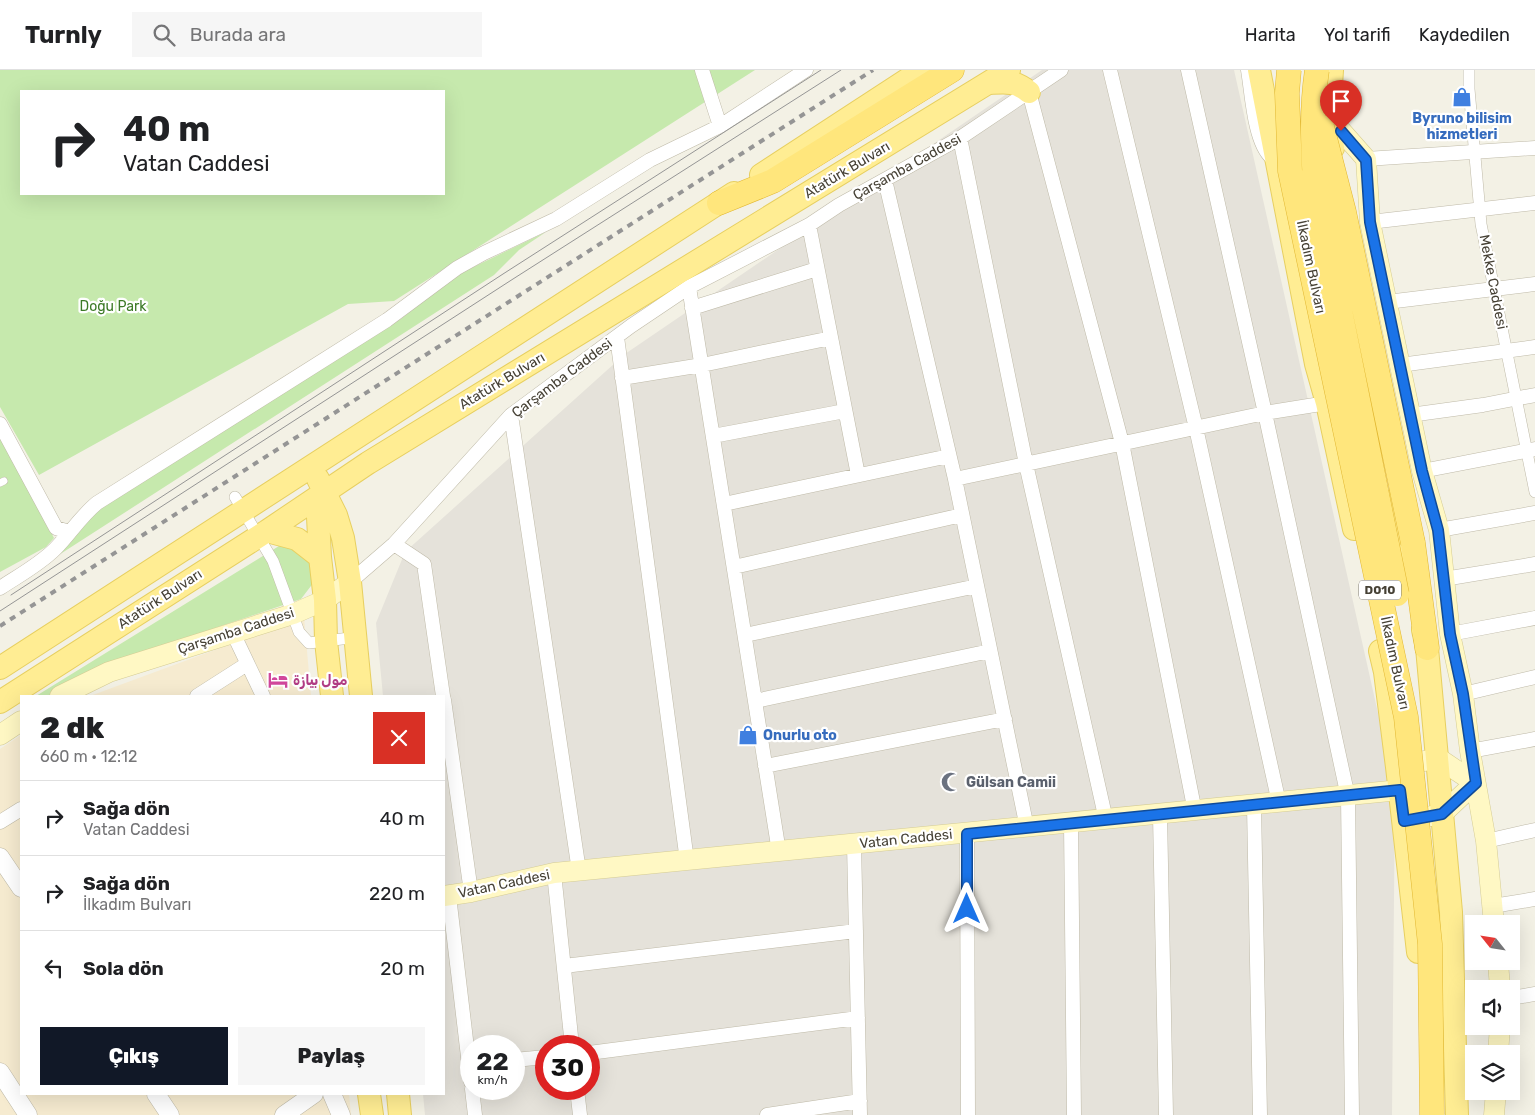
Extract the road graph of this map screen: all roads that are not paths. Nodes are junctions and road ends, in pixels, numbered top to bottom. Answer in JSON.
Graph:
{"nodes":[{"id":1,"x":702,"y":70,"type":"edge"},
{"id":2,"x":806,"y":70,"type":"edge"},
{"id":3,"x":922,"y":70,"type":"edge"},
{"id":4,"x":952,"y":70,"type":"edge"},
{"id":5,"x":1009,"y":70,"type":"edge"},
{"id":6,"x":1061,"y":70,"type":"edge"},
{"id":7,"x":1110,"y":70,"type":"edge"},
{"id":8,"x":1188,"y":70,"type":"edge"},
{"id":9,"x":1248,"y":70,"type":"edge"},
{"id":10,"x":1258,"y":70,"type":"edge"},
{"id":11,"x":1265,"y":70,"type":"edge"},
{"id":12,"x":1289,"y":70,"type":"edge"},
{"id":13,"x":1317,"y":70,"type":"edge"},
{"id":14,"x":1332,"y":70,"type":"edge"},
{"id":15,"x":1469,"y":70,"type":"edge"},
{"id":16,"x":990,"y":82,"type":"junction"},
{"id":17,"x":1029,"y":92,"type":"junction"},
{"id":18,"x":1313,"y":94,"type":"junction"},
{"id":19,"x":1264,"y":97,"type":"junction"},
{"id":20,"x":1329,"y":117,"type":"junction"},
{"id":21,"x":720,"y":126,"type":"junction"},
{"id":22,"x":960,"y":138,"type":"junction"},
{"id":23,"x":1535,"y":148,"type":"edge"},
{"id":24,"x":1475,"y":153,"type":"junction"},
{"id":25,"x":1366,"y":160,"type":"junction"},
{"id":26,"x":1276,"y":162,"type":"junction"},
{"id":27,"x":885,"y":180,"type":"junction"},
{"id":28,"x":719,"y":203,"type":"junction"},
{"id":29,"x":1535,"y":203,"type":"edge"},
{"id":30,"x":1480,"y":210,"type":"junction"},
{"id":31,"x":1370,"y":222,"type":"junction"},
{"id":32,"x":809,"y":225,"type":"junction"},
{"id":33,"x":817,"y":269,"type":"junction"},
{"id":34,"x":1535,"y":284,"type":"edge"},
{"id":35,"x":689,"y":287,"type":"junction"},
{"id":36,"x":1494,"y":288,"type":"junction"},
{"id":37,"x":1387,"y":302,"type":"junction"},
{"id":38,"x":692,"y":308,"type":"junction"},
{"id":39,"x":617,"y":337,"type":"junction"},
{"id":40,"x":831,"y":338,"type":"junction"},
{"id":41,"x":1535,"y":346,"type":"edge"},
{"id":42,"x":1507,"y":351,"type":"junction"},
{"id":43,"x":1400,"y":364,"type":"junction"},
{"id":44,"x":702,"y":365,"type":"junction"},
{"id":45,"x":622,"y":378,"type":"junction"},
{"id":46,"x":1535,"y":395,"type":"edge"},
{"id":47,"x":1516,"y":398,"type":"junction"},
{"id":48,"x":1327,"y":403,"type":"junction"},
{"id":49,"x":845,"y":411,"type":"junction"},
{"id":50,"x":1265,"y":413,"type":"junction"},
{"id":51,"x":511,"y":415,"type":"junction"},
{"id":52,"x":1410,"y":415,"type":"junction"},
{"id":53,"x":0,"y":424,"type":"edge"},
{"id":54,"x":1196,"y":428,"type":"junction"},
{"id":55,"x":713,"y":436,"type":"junction"},
{"id":56,"x":1122,"y":444,"type":"junction"},
{"id":57,"x":1531,"y":449,"type":"edge"},
{"id":58,"x":949,"y":456,"type":"junction"},
{"id":59,"x":1026,"y":464,"type":"junction"},
{"id":60,"x":312,"y":467,"type":"junction"},
{"id":61,"x":1422,"y":471,"type":"junction"},
{"id":62,"x":858,"y":475,"type":"junction"},
{"id":63,"x":955,"y":479,"type":"junction"},
{"id":64,"x":324,"y":492,"type":"junction"},
{"id":65,"x":1535,"y":492,"type":"edge"},
{"id":66,"x":239,"y":504,"type":"junction"},
{"id":67,"x":724,"y":504,"type":"junction"},
{"id":68,"x":1535,"y":513,"type":"edge"},
{"id":69,"x":962,"y":515,"type":"junction"},
{"id":70,"x":1438,"y":530,"type":"junction"},
{"id":71,"x":69,"y":532,"type":"junction"},
{"id":72,"x":262,"y":534,"type":"junction"},
{"id":73,"x":394,"y":544,"type":"junction"},
{"id":74,"x":320,"y":557,"type":"junction"},
{"id":75,"x":1535,"y":564,"type":"edge"},
{"id":76,"x":734,"y":567,"type":"junction"},
{"id":77,"x":1444,"y":580,"type":"junction"},
{"id":78,"x":350,"y":582,"type":"junction"},
{"id":79,"x":977,"y":586,"type":"junction"},
{"id":80,"x":0,"y":588,"type":"edge"},
{"id":81,"x":325,"y":600,"type":"junction"},
{"id":82,"x":293,"y":614,"type":"junction"},
{"id":83,"x":1535,"y":618,"type":"edge"},
{"id":84,"x":233,"y":633,"type":"junction"},
{"id":85,"x":1450,"y":634,"type":"junction"},
{"id":86,"x":745,"y":636,"type":"junction"},
{"id":87,"x":360,"y":637,"type":"junction"},
{"id":88,"x":326,"y":641,"type":"junction"},
{"id":89,"x":1427,"y":648,"type":"junction"},
{"id":90,"x":990,"y":650,"type":"junction"},
{"id":91,"x":247,"y":664,"type":"junction"},
{"id":92,"x":0,"y":668,"type":"edge"},
{"id":93,"x":1535,"y":677,"type":"edge"},
{"id":94,"x":1463,"y":694,"type":"junction"},
{"id":95,"x":62,"y":695,"type":"edge"},
{"id":96,"x":199,"y":695,"type":"edge"},
{"id":97,"x":262,"y":695,"type":"edge"},
{"id":98,"x":332,"y":695,"type":"edge"},
{"id":99,"x":361,"y":695,"type":"edge"},
{"id":100,"x":444,"y":695,"type":"edge"},
{"id":101,"x":755,"y":701,"type":"junction"},
{"id":102,"x":0,"y":702,"type":"edge"},
{"id":103,"x":445,"y":705,"type":"edge"},
{"id":104,"x":1005,"y":720,"type":"junction"},
{"id":105,"x":20,"y":722,"type":"edge"},
{"id":106,"x":0,"y":734,"type":"edge"},
{"id":107,"x":1535,"y":739,"type":"edge"},
{"id":108,"x":1470,"y":751,"type":"junction"},
{"id":109,"x":1438,"y":758,"type":"junction"},
{"id":110,"x":766,"y":766,"type":"junction"},
{"id":111,"x":1397,"y":767,"type":"junction"},
{"id":112,"x":1476,"y":783,"type":"junction"},
{"id":113,"x":1400,"y":790,"type":"junction"},
{"id":114,"x":1348,"y":797,"type":"junction"},
{"id":115,"x":1279,"y":803,"type":"junction"},
{"id":116,"x":1254,"y":806,"type":"junction"},
{"id":117,"x":20,"y":810,"type":"edge"},
{"id":118,"x":1195,"y":812,"type":"junction"},
{"id":119,"x":1442,"y":814,"type":"junction"},
{"id":120,"x":1160,"y":815,"type":"junction"},
{"id":121,"x":1106,"y":820,"type":"junction"},
{"id":122,"x":1404,"y":821,"type":"junction"},
{"id":123,"x":0,"y":822,"type":"edge"},
{"id":124,"x":1071,"y":824,"type":"junction"},
{"id":125,"x":1027,"y":828,"type":"junction"},
{"id":126,"x":1535,"y":830,"type":"edge"},
{"id":127,"x":967,"y":834,"type":"junction"},
{"id":128,"x":1486,"y":841,"type":"junction"},
{"id":129,"x":854,"y":844,"type":"junction"},
{"id":130,"x":779,"y":852,"type":"junction"},
{"id":131,"x":0,"y":857,"type":"edge"},
{"id":132,"x":687,"y":861,"type":"junction"},
{"id":133,"x":579,"y":871,"type":"junction"},
{"id":134,"x":554,"y":873,"type":"junction"},
{"id":135,"x":20,"y":887,"type":"edge"},
{"id":136,"x":471,"y":892,"type":"junction"},
{"id":137,"x":447,"y":896,"type":"edge"},
{"id":138,"x":1535,"y":899,"type":"edge"},
{"id":139,"x":1494,"y":915,"type":"edge"},
{"id":140,"x":856,"y":931,"type":"junction"},
{"id":141,"x":564,"y":966,"type":"junction"},
{"id":142,"x":1535,"y":994,"type":"edge"},
{"id":143,"x":1520,"y":996,"type":"edge"},
{"id":144,"x":858,"y":1018,"type":"junction"},
{"id":145,"x":466,"y":1035,"type":"edge"},
{"id":146,"x":571,"y":1035,"type":"edge"},
{"id":147,"x":600,"y":1052,"type":"edge"},
{"id":148,"x":0,"y":1072,"type":"edge"},
{"id":149,"x":157,"y":1095,"type":"edge"},
{"id":150,"x":313,"y":1095,"type":"edge"},
{"id":151,"x":332,"y":1095,"type":"edge"},
{"id":152,"x":369,"y":1095,"type":"edge"},
{"id":153,"x":398,"y":1095,"type":"edge"},
{"id":154,"x":473,"y":1100,"type":"edge"},
{"id":155,"x":578,"y":1100,"type":"edge"},
{"id":156,"x":1495,"y":1100,"type":"edge"},
{"id":157,"x":860,"y":1108,"type":"edge"},
{"id":158,"x":28,"y":1115,"type":"edge"},
{"id":159,"x":170,"y":1115,"type":"edge"},
{"id":160,"x":284,"y":1115,"type":"edge"},
{"id":161,"x":341,"y":1115,"type":"edge"},
{"id":162,"x":372,"y":1115,"type":"edge"},
{"id":163,"x":400,"y":1115,"type":"edge"},
{"id":164,"x":475,"y":1115,"type":"edge"},
{"id":165,"x":580,"y":1115,"type":"edge"},
{"id":166,"x":767,"y":1115,"type":"edge"},
{"id":167,"x":968,"y":1115,"type":"edge"},
{"id":168,"x":1074,"y":1115,"type":"edge"},
{"id":169,"x":1166,"y":1115,"type":"edge"},
{"id":170,"x":1260,"y":1115,"type":"edge"},
{"id":171,"x":1352,"y":1115,"type":"edge"},
{"id":172,"x":1420,"y":1115,"type":"edge"},
{"id":173,"x":1432,"y":1115,"type":"edge"},
{"id":174,"x":1445,"y":1115,"type":"edge"},
{"id":175,"x":1457,"y":1115,"type":"edge"},
{"id":176,"x":1494,"y":1115,"type":"edge"}],
"edges":[{"from":1,"to":21,"type":"street"},
{"from":2,"to":21,"type":"street"},
{"from":3,"to":28,"type":"main road","name":"Atatürk Bulvarı"},
{"from":4,"to":28,"type":"highway"},
{"from":5,"to":16,"type":"main road","name":"Atatürk Bulvarı"},
{"from":6,"to":17,"type":"street","name":"Çarşamba Caddesi"},
{"from":7,"to":54,"type":"street"},
{"from":8,"to":50,"type":"street"},
{"from":9,"to":26,"type":"street"},
{"from":10,"to":19,"type":"main road"},
{"from":11,"to":19,"type":"main road"},
{"from":12,"to":173,"type":"highway","name":"İlkadım Bulvarı","number":"D010","bridge":true},
{"from":13,"to":18,"type":"highway","name":"İlkadım Bulvarı","number":"D010","bridge":true},
{"from":14,"to":20,"type":"main road","name":"İlkadım Bulvarı"},
{"from":15,"to":24,"type":"street","name":"Mekke Caddesi"},
{"from":16,"to":17,"type":"main road"},
{"from":16,"to":64,"type":"main road","name":"Atatürk Bulvarı"},
{"from":17,"to":22,"type":"street","name":"Çarşamba Caddesi"},
{"from":17,"to":56,"type":"street"},
{"from":18,"to":89,"type":"highway","bridge":true},
{"from":18,"to":174,"type":"highway","name":"İlkadım Bulvarı","number":"D010","bridge":true},
{"from":19,"to":26,"type":"main road","name":"İlkadım Bulvarı"},
{"from":20,"to":25,"type":"main road"},
{"from":20,"to":89,"type":"main road","name":"İlkadım Bulvarı"},
{"from":21,"to":71,"type":"street"},
{"from":22,"to":27,"type":"street","name":"Çarşamba Caddesi"},
{"from":22,"to":59,"type":"street"},
{"from":23,"to":24,"type":"street"},
{"from":24,"to":25,"type":"street"},
{"from":24,"to":30,"type":"street","name":"Mekke Caddesi"},
{"from":25,"to":31,"type":"main road"},
{"from":26,"to":48,"type":"main road","name":"İlkadım Bulvarı"},
{"from":27,"to":32,"type":"street","name":"Çarşamba Caddesi"},
{"from":27,"to":58,"type":"street"},
{"from":28,"to":60,"type":"main road","name":"Atatürk Bulvarı"},
{"from":29,"to":30,"type":"street"},
{"from":30,"to":31,"type":"street"},
{"from":30,"to":36,"type":"street","name":"Mekke Caddesi"},
{"from":31,"to":37,"type":"main road"},
{"from":32,"to":33,"type":"street"},
{"from":32,"to":35,"type":"street","name":"Çarşamba Caddesi"},
{"from":33,"to":38,"type":"street"},
{"from":33,"to":40,"type":"street"},
{"from":34,"to":36,"type":"street"},
{"from":35,"to":38,"type":"street"},
{"from":35,"to":39,"type":"street","name":"Çarşamba Caddesi"},
{"from":36,"to":37,"type":"street"},
{"from":36,"to":42,"type":"street","name":"Mekke Caddesi"},
{"from":37,"to":43,"type":"main road"},
{"from":38,"to":44,"type":"street"},
{"from":39,"to":45,"type":"street"},
{"from":39,"to":51,"type":"street","name":"Çarşamba Caddesi"},
{"from":40,"to":44,"type":"street"},
{"from":40,"to":49,"type":"street"},
{"from":41,"to":42,"type":"street"},
{"from":42,"to":43,"type":"street"},
{"from":42,"to":47,"type":"street","name":"Mekke Caddesi"},
{"from":43,"to":52,"type":"main road"},
{"from":44,"to":45,"type":"street"},
{"from":44,"to":55,"type":"street"},
{"from":45,"to":132,"type":"street"},
{"from":46,"to":47,"type":"street"},
{"from":47,"to":52,"type":"street"},
{"from":47,"to":57,"type":"street","name":"Mekke Caddesi"},
{"from":48,"to":50,"type":"street"},
{"from":48,"to":111,"type":"main road","name":"İlkadım Bulvarı"},
{"from":49,"to":55,"type":"street"},
{"from":49,"to":62,"type":"street"},
{"from":50,"to":54,"type":"street"},
{"from":50,"to":114,"type":"street"},
{"from":51,"to":73,"type":"street","name":"Çarşamba Caddesi"},
{"from":51,"to":133,"type":"street"},
{"from":52,"to":61,"type":"main road"},
{"from":53,"to":71,"type":"street"},
{"from":54,"to":56,"type":"street"},
{"from":54,"to":115,"type":"street"},
{"from":55,"to":67,"type":"street"},
{"from":56,"to":59,"type":"street"},
{"from":56,"to":118,"type":"street"},
{"from":57,"to":61,"type":"street"},
{"from":57,"to":65,"type":"street","name":"Mekke Caddesi"},
{"from":58,"to":62,"type":"street"},
{"from":58,"to":63,"type":"street"},
{"from":59,"to":63,"type":"street"},
{"from":59,"to":121,"type":"street"},
{"from":60,"to":64,"type":"main road"},
{"from":60,"to":66,"type":"main road","name":"Atatürk Bulvarı"},
{"from":61,"to":70,"type":"main road"},
{"from":62,"to":67,"type":"street"},
{"from":63,"to":69,"type":"street"},
{"from":64,"to":72,"type":"main road","name":"Atatürk Bulvarı"},
{"from":64,"to":74,"type":"main road"},
{"from":64,"to":78,"type":"main road"},
{"from":66,"to":72,"type":"street"},
{"from":66,"to":92,"type":"main road","name":"Atatürk Bulvarı"},
{"from":67,"to":76,"type":"street"},
{"from":68,"to":70,"type":"street"},
{"from":69,"to":76,"type":"street"},
{"from":69,"to":79,"type":"street"},
{"from":70,"to":77,"type":"main road"},
{"from":71,"to":80,"type":"street"},
{"from":72,"to":74,"type":"main road"},
{"from":72,"to":82,"type":"street"},
{"from":72,"to":102,"type":"main road","name":"Atatürk Bulvarı"},
{"from":73,"to":78,"type":"street","name":"Çarşamba Caddesi"},
{"from":73,"to":100,"type":"street"},
{"from":74,"to":81,"type":"main road"},
{"from":75,"to":77,"type":"street"},
{"from":76,"to":86,"type":"street"},
{"from":77,"to":85,"type":"main road"},
{"from":78,"to":81,"type":"main road","name":"Çarşamba Caddesi"},
{"from":78,"to":87,"type":"main road"},
{"from":79,"to":86,"type":"street"},
{"from":79,"to":90,"type":"street"},
{"from":81,"to":82,"type":"main road","name":"Çarşamba Caddesi"},
{"from":81,"to":88,"type":"main road"},
{"from":82,"to":84,"type":"main road","name":"Çarşamba Caddesi"},
{"from":82,"to":88,"type":"street"},
{"from":83,"to":85,"type":"street"},
{"from":84,"to":91,"type":"street"},
{"from":84,"to":95,"type":"main road","name":"Çarşamba Caddesi"},
{"from":85,"to":94,"type":"main road"},
{"from":86,"to":101,"type":"street"},
{"from":87,"to":88,"type":"street"},
{"from":87,"to":99,"type":"main road"},
{"from":88,"to":98,"type":"main road"},
{"from":89,"to":109,"type":"main road","name":"İlkadım Bulvarı"},
{"from":90,"to":101,"type":"street"},
{"from":90,"to":104,"type":"street"},
{"from":91,"to":96,"type":"street"},
{"from":91,"to":97,"type":"street"},
{"from":93,"to":94,"type":"street"},
{"from":94,"to":108,"type":"main road"},
{"from":101,"to":110,"type":"street"},
{"from":103,"to":136,"type":"street"},
{"from":104,"to":110,"type":"street"},
{"from":104,"to":125,"type":"street"},
{"from":105,"to":106,"type":"main road"},
{"from":107,"to":108,"type":"street"},
{"from":108,"to":112,"type":"main road"},
{"from":109,"to":111,"type":"main road"},
{"from":109,"to":112,"type":"main road"},
{"from":109,"to":119,"type":"main road","name":"İlkadım Bulvarı"},
{"from":110,"to":130,"type":"street"},
{"from":111,"to":113,"type":"main road","name":"İlkadım Bulvarı"},
{"from":112,"to":119,"type":"main road"},
{"from":112,"to":128,"type":"main road"},
{"from":113,"to":114,"type":"main road","name":"Vatan Caddesi"},
{"from":113,"to":122,"type":"main road","name":"İlkadım Bulvarı"},
{"from":114,"to":115,"type":"main road","name":"Vatan Caddesi"},
{"from":114,"to":171,"type":"street"},
{"from":115,"to":116,"type":"main road","name":"Vatan Caddesi"},
{"from":116,"to":118,"type":"main road","name":"Vatan Caddesi"},
{"from":116,"to":170,"type":"street"},
{"from":117,"to":123,"type":"street"},
{"from":118,"to":120,"type":"main road","name":"Vatan Caddesi"},
{"from":119,"to":122,"type":"main road"},
{"from":119,"to":175,"type":"main road","name":"İlkadım Bulvarı"},
{"from":120,"to":121,"type":"main road","name":"Vatan Caddesi"},
{"from":120,"to":169,"type":"street"},
{"from":121,"to":124,"type":"main road","name":"Vatan Caddesi"},
{"from":122,"to":172,"type":"main road","name":"İlkadım Bulvarı"},
{"from":124,"to":125,"type":"main road","name":"Vatan Caddesi"},
{"from":124,"to":168,"type":"street"},
{"from":125,"to":127,"type":"main road","name":"Vatan Caddesi"},
{"from":126,"to":128,"type":"street"},
{"from":127,"to":129,"type":"main road","name":"Vatan Caddesi"},
{"from":127,"to":167,"type":"street"},
{"from":128,"to":139,"type":"main road"},
{"from":129,"to":130,"type":"main road","name":"Vatan Caddesi"},
{"from":129,"to":140,"type":"street"},
{"from":130,"to":132,"type":"main road","name":"Vatan Caddesi"},
{"from":131,"to":135,"type":"street"},
{"from":132,"to":133,"type":"main road","name":"Vatan Caddesi"},
{"from":133,"to":134,"type":"main road","name":"Vatan Caddesi"},
{"from":134,"to":136,"type":"main road","name":"Vatan Caddesi"},
{"from":134,"to":141,"type":"street"},
{"from":136,"to":137,"type":"main road","name":"Vatan Caddesi"},
{"from":137,"to":145,"type":"street"},
{"from":138,"to":139,"type":"street"},
{"from":140,"to":141,"type":"street"},
{"from":140,"to":144,"type":"street"},
{"from":141,"to":146,"type":"street"},
{"from":142,"to":143,"type":"street"},
{"from":144,"to":147,"type":"street"},
{"from":144,"to":157,"type":"street"},
{"from":148,"to":158,"type":"street"},
{"from":149,"to":159,"type":"street"},
{"from":150,"to":160,"type":"street"},
{"from":151,"to":161,"type":"street"},
{"from":152,"to":162,"type":"main road"},
{"from":153,"to":163,"type":"main road"},
{"from":154,"to":164,"type":"street"},
{"from":155,"to":165,"type":"street"},
{"from":156,"to":176,"type":"main road"},
{"from":157,"to":166,"type":"street"}]}
